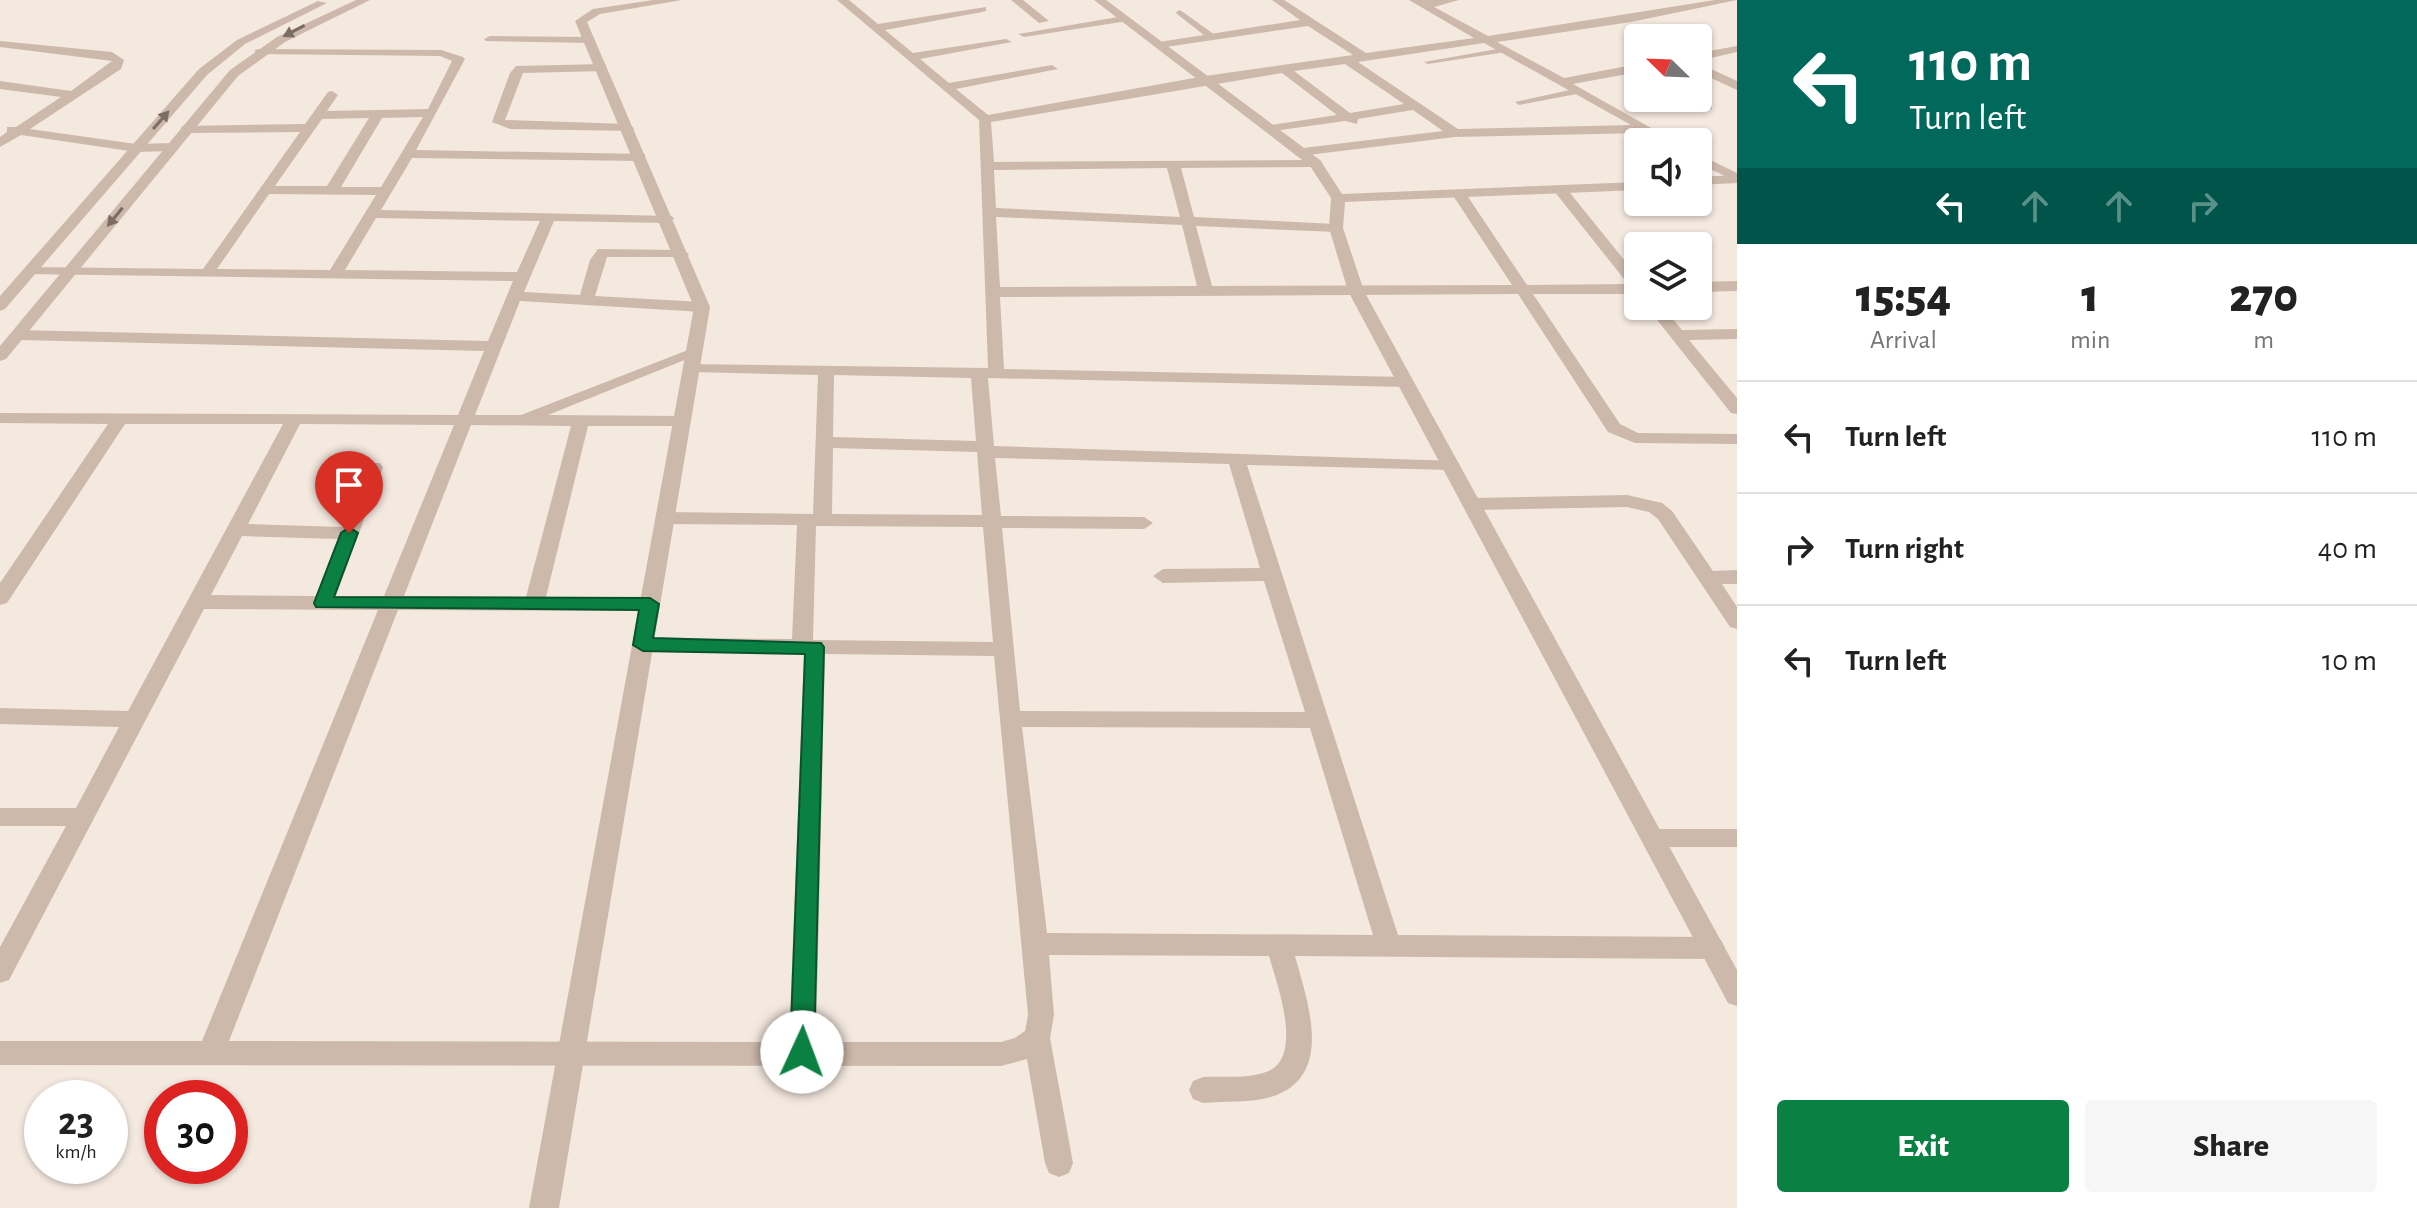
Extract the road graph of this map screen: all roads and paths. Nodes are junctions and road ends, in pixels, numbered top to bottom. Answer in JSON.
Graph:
{"nodes":[{"id":1,"x":330,"y":0,"type":"edge"},
{"id":2,"x":365,"y":0,"type":"edge"},
{"id":3,"x":677,"y":0,"type":"edge"},
{"id":4,"x":842,"y":0,"type":"edge"},
{"id":5,"x":1016,"y":0,"type":"edge"},
{"id":6,"x":1099,"y":0,"type":"edge"},
{"id":7,"x":1277,"y":0,"type":"edge"},
{"id":8,"x":1454,"y":0,"type":"edge"},
{"id":9,"x":1656,"y":0,"type":"edge"},
{"id":10,"x":1728,"y":1,"type":"edge"},
{"id":11,"x":1419,"y":2,"type":"edge"},
{"id":12,"x":1737,"y":8,"type":"edge"},
{"id":13,"x":982,"y":9,"type":"dead end"},
{"id":14,"x":1678,"y":10,"type":"junction"},
{"id":15,"x":1180,"y":12,"type":"dead end"},
{"id":16,"x":1124,"y":19,"type":"junction"},
{"id":17,"x":1043,"y":21,"type":"dead end"},
{"id":18,"x":1310,"y":22,"type":"junction"},
{"id":19,"x":876,"y":28,"type":"junction"},
{"id":20,"x":1024,"y":34,"type":"dead end"},
{"id":21,"x":1212,"y":37,"type":"junction"},
{"id":22,"x":490,"y":39,"type":"dead end"},
{"id":23,"x":1485,"y":39,"type":"junction"},
{"id":24,"x":589,"y":40,"type":"junction"},
{"id":25,"x":1006,"y":42,"type":"dead end"},
{"id":26,"x":0,"y":44,"type":"edge"},
{"id":27,"x":1159,"y":45,"type":"junction"},
{"id":28,"x":1737,"y":49,"type":"edge"},
{"id":29,"x":1503,"y":50,"type":"junction"},
{"id":30,"x":259,"y":52,"type":"junction"},
{"id":31,"x":1712,"y":54,"type":"edge"},
{"id":32,"x":911,"y":57,"type":"junction"},
{"id":33,"x":1363,"y":57,"type":"junction"},
{"id":34,"x":1346,"y":59,"type":"junction"},
{"id":35,"x":1428,"y":62,"type":"dead end"},
{"id":36,"x":602,"y":68,"type":"junction"},
{"id":37,"x":1283,"y":68,"type":"junction"},
{"id":38,"x":1052,"y":69,"type":"dead end"},
{"id":39,"x":1624,"y":71,"type":"edge"},
{"id":40,"x":1712,"y":74,"type":"edge"},
{"id":41,"x":1205,"y":80,"type":"junction"},
{"id":42,"x":1562,"y":82,"type":"junction"},
{"id":43,"x":0,"y":85,"type":"edge"},
{"id":44,"x":1737,"y":86,"type":"edge"},
{"id":45,"x":947,"y":87,"type":"junction"},
{"id":46,"x":1579,"y":91,"type":"junction"},
{"id":47,"x":73,"y":95,"type":"junction"},
{"id":48,"x":332,"y":95,"type":"dead end"},
{"id":49,"x":1519,"y":102,"type":"dead end"},
{"id":50,"x":1415,"y":106,"type":"junction"},
{"id":51,"x":432,"y":113,"type":"junction"},
{"id":52,"x":378,"y":114,"type":"junction"},
{"id":53,"x":318,"y":115,"type":"junction"},
{"id":54,"x":1349,"y":118,"type":"junction"},
{"id":55,"x":985,"y":119,"type":"junction"},
{"id":56,"x":0,"y":128,"type":"edge"},
{"id":57,"x":309,"y":128,"type":"junction"},
{"id":58,"x":628,"y":128,"type":"junction"},
{"id":59,"x":1645,"y":128,"type":"edge"},
{"id":60,"x":187,"y":129,"type":"junction"},
{"id":61,"x":1271,"y":129,"type":"junction"},
{"id":62,"x":1624,"y":129,"type":"edge"},
{"id":63,"x":18,"y":131,"type":"junction"},
{"id":64,"x":1455,"y":133,"type":"junction"},
{"id":65,"x":1378,"y":141,"type":"junction"},
{"id":66,"x":0,"y":143,"type":"edge"},
{"id":67,"x":172,"y":147,"type":"junction"},
{"id":68,"x":136,"y":148,"type":"junction"},
{"id":69,"x":408,"y":154,"type":"junction"},
{"id":70,"x":640,"y":157,"type":"junction"},
{"id":71,"x":1307,"y":157,"type":"junction"},
{"id":72,"x":1173,"y":164,"type":"junction"},
{"id":73,"x":1712,"y":165,"type":"edge"},
{"id":74,"x":987,"y":166,"type":"junction"},
{"id":75,"x":1736,"y":178,"type":"edge"},
{"id":76,"x":1712,"y":180,"type":"edge"},
{"id":77,"x":1624,"y":187,"type":"edge"},
{"id":78,"x":266,"y":190,"type":"junction"},
{"id":79,"x":332,"y":190,"type":"junction"},
{"id":80,"x":385,"y":191,"type":"junction"},
{"id":81,"x":1561,"y":191,"type":"junction"},
{"id":82,"x":1459,"y":194,"type":"junction"},
{"id":83,"x":1338,"y":198,"type":"junction"},
{"id":84,"x":989,"y":212,"type":"junction"},
{"id":85,"x":371,"y":214,"type":"junction"},
{"id":86,"x":549,"y":217,"type":"junction"},
{"id":87,"x":667,"y":219,"type":"junction"},
{"id":88,"x":1188,"y":221,"type":"junction"},
{"id":89,"x":1336,"y":228,"type":"junction"},
{"id":90,"x":682,"y":254,"type":"junction"},
{"id":91,"x":1624,"y":270,"type":"edge"},
{"id":92,"x":30,"y":271,"type":"junction"},
{"id":93,"x":70,"y":272,"type":"junction"},
{"id":94,"x":207,"y":273,"type":"junction"},
{"id":95,"x":335,"y":275,"type":"junction"},
{"id":96,"x":518,"y":286,"type":"junction"},
{"id":97,"x":1737,"y":286,"type":"edge"},
{"id":98,"x":1712,"y":287,"type":"edge"},
{"id":99,"x":1624,"y":288,"type":"edge"},
{"id":100,"x":1523,"y":290,"type":"junction"},
{"id":101,"x":1206,"y":291,"type":"junction"},
{"id":102,"x":1356,"y":291,"type":"junction"},
{"id":103,"x":993,"y":292,"type":"junction"},
{"id":104,"x":586,"y":300,"type":"junction"},
{"id":105,"x":0,"y":306,"type":"edge"},
{"id":106,"x":702,"y":307,"type":"junction"},
{"id":107,"x":1665,"y":320,"type":"edge"},
{"id":108,"x":1737,"y":334,"type":"edge"},
{"id":109,"x":18,"y":335,"type":"junction"},
{"id":110,"x":1677,"y":335,"type":"junction"},
{"id":111,"x":495,"y":346,"type":"junction"},
{"id":112,"x":0,"y":356,"type":"edge"},
{"id":113,"x":692,"y":360,"type":"junction"},
{"id":114,"x":826,"y":370,"type":"junction"},
{"id":115,"x":988,"y":373,"type":"junction"},
{"id":116,"x":1406,"y":382,"type":"junction"},
{"id":117,"x":1737,"y":409,"type":"edge"},
{"id":118,"x":0,"y":418,"type":"edge"},
{"id":119,"x":119,"y":420,"type":"junction"},
{"id":120,"x":294,"y":420,"type":"junction"},
{"id":121,"x":464,"y":421,"type":"junction"},
{"id":122,"x":516,"y":421,"type":"junction"},
{"id":123,"x":581,"y":421,"type":"junction"},
{"id":124,"x":682,"y":421,"type":"junction"},
{"id":125,"x":1737,"y":439,"type":"edge"},
{"id":126,"x":824,"y":442,"type":"junction"},
{"id":127,"x":986,"y":449,"type":"junction"},
{"id":128,"x":1236,"y":459,"type":"junction"},
{"id":129,"x":1451,"y":465,"type":"junction"},
{"id":130,"x":374,"y":467,"type":"dead end"},
{"id":131,"x":1472,"y":504,"type":"junction"},
{"id":132,"x":665,"y":518,"type":"junction"},
{"id":133,"x":815,"y":520,"type":"junction"},
{"id":134,"x":992,"y":523,"type":"junction"},
{"id":135,"x":1144,"y":523,"type":"dead end"},
{"id":136,"x":236,"y":530,"type":"junction"},
{"id":137,"x":349,"y":533,"type":"junction"},
{"id":138,"x":1273,"y":574,"type":"junction"},
{"id":139,"x":1163,"y":576,"type":"dead end"},
{"id":140,"x":1737,"y":577,"type":"edge"},
{"id":141,"x":1707,"y":578,"type":"junction"},
{"id":142,"x":0,"y":598,"type":"edge"},
{"id":143,"x":197,"y":602,"type":"junction"},
{"id":144,"x":323,"y":603,"type":"junction"},
{"id":145,"x":391,"y":603,"type":"junction"},
{"id":146,"x":534,"y":604,"type":"junction"},
{"id":147,"x":650,"y":604,"type":"junction"},
{"id":148,"x":1737,"y":622,"type":"edge"},
{"id":149,"x":643,"y":645,"type":"junction"},
{"id":150,"x":809,"y":647,"type":"junction"},
{"id":151,"x":1004,"y":649,"type":"junction"},
{"id":152,"x":0,"y":716,"type":"edge"},
{"id":153,"x":135,"y":719,"type":"junction"},
{"id":154,"x":1010,"y":719,"type":"junction"},
{"id":155,"x":1318,"y":720,"type":"junction"},
{"id":156,"x":0,"y":817,"type":"edge"},
{"id":157,"x":83,"y":817,"type":"junction"},
{"id":158,"x":1653,"y":838,"type":"junction"},
{"id":159,"x":1737,"y":838,"type":"edge"},
{"id":160,"x":1036,"y":944,"type":"junction"},
{"id":161,"x":1279,"y":946,"type":"junction"},
{"id":162,"x":1389,"y":946,"type":"junction"},
{"id":163,"x":1712,"y":948,"type":"junction"},
{"id":164,"x":0,"y":972,"type":"edge"},
{"id":165,"x":1737,"y":995,"type":"edge"},
{"id":166,"x":1037,"y":1038,"type":"junction"},
{"id":167,"x":802,"y":1052,"type":"junction"},
{"id":168,"x":0,"y":1053,"type":"edge"},
{"id":169,"x":210,"y":1054,"type":"junction"},
{"id":170,"x":571,"y":1055,"type":"junction"},
{"id":171,"x":1203,"y":1090,"type":"dead end"},
{"id":172,"x":1059,"y":1163,"type":"dead end"},
{"id":173,"x":544,"y":1208,"type":"edge"}],
"edges":[{"from":68,"to":1,"type":"street","one_way":true},
{"from":2,"to":30,"type":"street","one_way":true},
{"from":3,"to":24,"type":"street"},
{"from":4,"to":19,"type":"street"},
{"from":5,"to":17,"type":"street"},
{"from":6,"to":16,"type":"street"},
{"from":7,"to":18,"type":"street"},
{"from":8,"to":11,"type":"street"},
{"from":9,"to":14,"type":"street"},
{"from":10,"to":12,"type":"street"},
{"from":10,"to":14,"type":"street"},
{"from":11,"to":23,"type":"street"},
{"from":13,"to":19,"type":"street"},
{"from":14,"to":23,"type":"street"},
{"from":15,"to":21,"type":"lane"},
{"from":16,"to":20,"type":"street"},
{"from":16,"to":27,"type":"street"},
{"from":18,"to":21,"type":"street"},
{"from":18,"to":33,"type":"street"},
{"from":19,"to":32,"type":"street"},
{"from":21,"to":27,"type":"street"},
{"from":22,"to":24,"type":"street"},
{"from":23,"to":29,"type":"street"},
{"from":23,"to":33,"type":"street"},
{"from":24,"to":36,"type":"street"},
{"from":25,"to":32,"type":"street"},
{"from":26,"to":47,"type":"street"},
{"from":27,"to":41,"type":"street"},
{"from":28,"to":31,"type":"street"},
{"from":29,"to":35,"type":"lane"},
{"from":29,"to":42,"type":"street"},
{"from":30,"to":51,"type":"street"},
{"from":30,"to":60,"type":"street"},
{"from":32,"to":45,"type":"street"},
{"from":33,"to":34,"type":"street"},
{"from":34,"to":37,"type":"street"},
{"from":34,"to":50,"type":"street"},
{"from":36,"to":58,"type":"street"},
{"from":36,"to":58,"type":"street"},
{"from":37,"to":41,"type":"street"},
{"from":37,"to":54,"type":"street"},
{"from":38,"to":45,"type":"street"},
{"from":39,"to":42,"type":"street"},
{"from":40,"to":44,"type":"street"},
{"from":41,"to":55,"type":"street"},
{"from":41,"to":61,"type":"street"},
{"from":42,"to":46,"type":"street"},
{"from":43,"to":47,"type":"street"},
{"from":45,"to":55,"type":"street"},
{"from":46,"to":49,"type":"lane"},
{"from":46,"to":59,"type":"street"},
{"from":47,"to":63,"type":"street"},
{"from":48,"to":53,"type":"street"},
{"from":50,"to":54,"type":"street"},
{"from":50,"to":64,"type":"street"},
{"from":51,"to":52,"type":"street"},
{"from":51,"to":69,"type":"street"},
{"from":52,"to":53,"type":"street"},
{"from":52,"to":79,"type":"street"},
{"from":53,"to":57,"type":"street"},
{"from":54,"to":61,"type":"street"},
{"from":54,"to":65,"type":"street"},
{"from":55,"to":74,"type":"street"},
{"from":56,"to":63,"type":"street"},
{"from":57,"to":60,"type":"street"},
{"from":57,"to":78,"type":"street"},
{"from":58,"to":70,"type":"street"},
{"from":60,"to":67,"type":"street"},
{"from":61,"to":71,"type":"street"},
{"from":62,"to":64,"type":"street"},
{"from":63,"to":66,"type":"street"},
{"from":63,"to":68,"type":"street"},
{"from":64,"to":65,"type":"street"},
{"from":65,"to":71,"type":"street"},
{"from":67,"to":68,"type":"street"},
{"from":67,"to":93,"type":"street","one_way":true},
{"from":68,"to":92,"type":"street"},
{"from":69,"to":70,"type":"street"},
{"from":69,"to":80,"type":"street"},
{"from":70,"to":87,"type":"street"},
{"from":71,"to":72,"type":"street"},
{"from":71,"to":83,"type":"street"},
{"from":72,"to":74,"type":"street"},
{"from":72,"to":88,"type":"street"},
{"from":73,"to":75,"type":"street"},
{"from":74,"to":84,"type":"street"},
{"from":75,"to":76,"type":"street"},
{"from":77,"to":81,"type":"street"},
{"from":78,"to":79,"type":"street"},
{"from":78,"to":94,"type":"street"},
{"from":79,"to":80,"type":"street"},
{"from":80,"to":85,"type":"street"},
{"from":81,"to":82,"type":"street"},
{"from":81,"to":91,"type":"street"},
{"from":82,"to":83,"type":"street"},
{"from":82,"to":100,"type":"street"},
{"from":83,"to":89,"type":"street"},
{"from":84,"to":88,"type":"street"},
{"from":84,"to":103,"type":"street"},
{"from":85,"to":86,"type":"street"},
{"from":85,"to":95,"type":"street"},
{"from":86,"to":87,"type":"street"},
{"from":86,"to":96,"type":"street"},
{"from":87,"to":90,"type":"street"},
{"from":88,"to":89,"type":"street"},
{"from":88,"to":101,"type":"street"},
{"from":89,"to":102,"type":"street"},
{"from":90,"to":104,"type":"street"},
{"from":90,"to":106,"type":"street"},
{"from":92,"to":93,"type":"street"},
{"from":92,"to":105,"type":"street"},
{"from":93,"to":94,"type":"street"},
{"from":93,"to":109,"type":"street"},
{"from":94,"to":95,"type":"street"},
{"from":95,"to":96,"type":"street"},
{"from":96,"to":104,"type":"street"},
{"from":96,"to":111,"type":"street"},
{"from":97,"to":98,"type":"street"},
{"from":99,"to":100,"type":"street"},
{"from":100,"to":102,"type":"street"},
{"from":100,"to":125,"type":"street"},
{"from":101,"to":102,"type":"street"},
{"from":101,"to":103,"type":"street"},
{"from":102,"to":116,"type":"street"},
{"from":103,"to":115,"type":"street"},
{"from":104,"to":106,"type":"street"},
{"from":106,"to":113,"type":"street"},
{"from":107,"to":110,"type":"street"},
{"from":108,"to":110,"type":"street"},
{"from":109,"to":111,"type":"street"},
{"from":109,"to":112,"type":"street"},
{"from":110,"to":117,"type":"street"},
{"from":111,"to":121,"type":"street"},
{"from":113,"to":114,"type":"street"},
{"from":113,"to":122,"type":"street"},
{"from":113,"to":124,"type":"street"},
{"from":114,"to":115,"type":"street"},
{"from":114,"to":126,"type":"street"},
{"from":115,"to":116,"type":"street"},
{"from":115,"to":127,"type":"street"},
{"from":116,"to":129,"type":"street"},
{"from":118,"to":119,"type":"street"},
{"from":119,"to":120,"type":"street"},
{"from":119,"to":142,"type":"street"},
{"from":120,"to":121,"type":"street"},
{"from":120,"to":136,"type":"street"},
{"from":121,"to":122,"type":"street"},
{"from":121,"to":145,"type":"street"},
{"from":122,"to":123,"type":"street"},
{"from":123,"to":124,"type":"street"},
{"from":123,"to":146,"type":"street"},
{"from":124,"to":132,"type":"street"},
{"from":126,"to":127,"type":"street"},
{"from":126,"to":133,"type":"street"},
{"from":127,"to":128,"type":"street"},
{"from":127,"to":134,"type":"street"},
{"from":128,"to":129,"type":"street"},
{"from":128,"to":138,"type":"street"},
{"from":129,"to":131,"type":"street"},
{"from":130,"to":137,"type":"street"},
{"from":131,"to":141,"type":"street"},
{"from":131,"to":158,"type":"street"},
{"from":132,"to":133,"type":"street"},
{"from":132,"to":147,"type":"street"},
{"from":133,"to":134,"type":"street"},
{"from":133,"to":150,"type":"street"},
{"from":134,"to":135,"type":"street"},
{"from":134,"to":151,"type":"street"},
{"from":136,"to":137,"type":"street"},
{"from":136,"to":143,"type":"street"},
{"from":137,"to":144,"type":"street"},
{"from":138,"to":139,"type":"street"},
{"from":138,"to":155,"type":"street"},
{"from":140,"to":141,"type":"street"},
{"from":141,"to":148,"type":"street"},
{"from":143,"to":144,"type":"street"},
{"from":143,"to":153,"type":"street"},
{"from":144,"to":145,"type":"street"},
{"from":145,"to":146,"type":"street"},
{"from":145,"to":169,"type":"street"},
{"from":146,"to":147,"type":"street"},
{"from":147,"to":149,"type":"street"},
{"from":149,"to":150,"type":"street"},
{"from":149,"to":170,"type":"street"},
{"from":150,"to":151,"type":"street"},
{"from":150,"to":167,"type":"street"},
{"from":151,"to":154,"type":"street"},
{"from":152,"to":153,"type":"street"},
{"from":153,"to":157,"type":"street"},
{"from":154,"to":155,"type":"street"},
{"from":154,"to":160,"type":"street"},
{"from":155,"to":162,"type":"street"},
{"from":156,"to":157,"type":"street"},
{"from":157,"to":164,"type":"street"},
{"from":158,"to":159,"type":"street"},
{"from":158,"to":163,"type":"street"},
{"from":160,"to":161,"type":"street"},
{"from":160,"to":166,"type":"street"},
{"from":161,"to":162,"type":"street"},
{"from":161,"to":171,"type":"street"},
{"from":162,"to":163,"type":"street"},
{"from":163,"to":165,"type":"street"},
{"from":166,"to":167,"type":"street"},
{"from":166,"to":172,"type":"street"},
{"from":167,"to":170,"type":"street"},
{"from":168,"to":169,"type":"street"},
{"from":169,"to":170,"type":"street"},
{"from":170,"to":173,"type":"street"}]}
